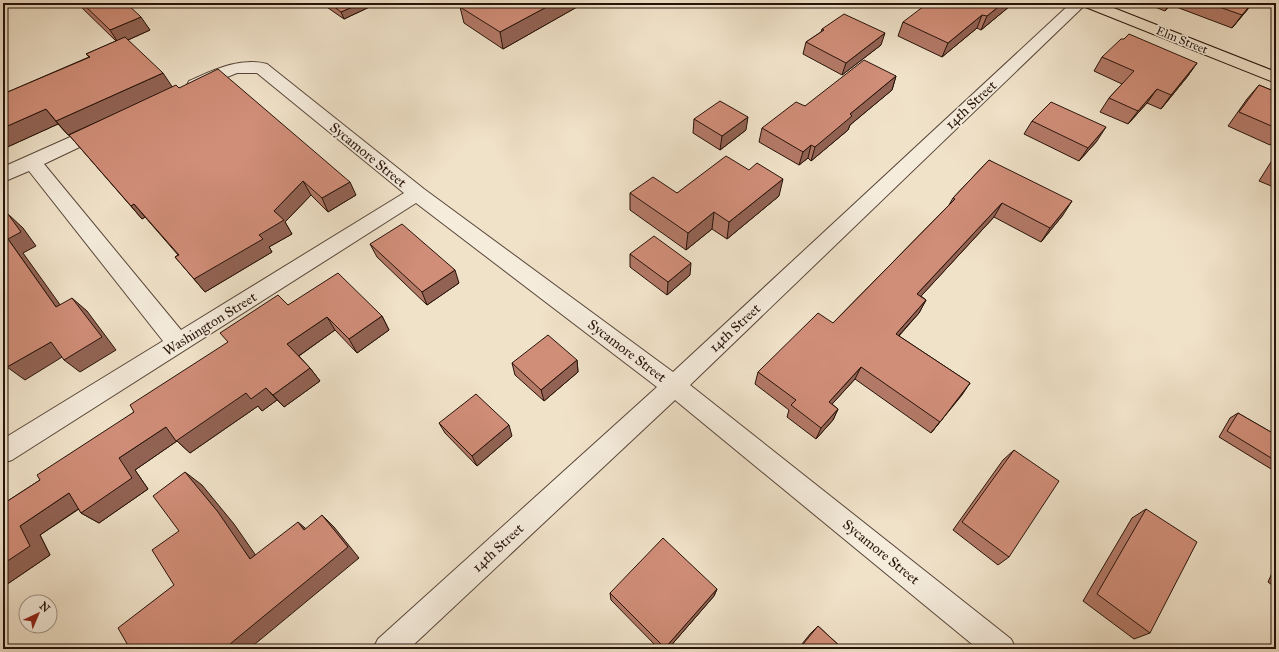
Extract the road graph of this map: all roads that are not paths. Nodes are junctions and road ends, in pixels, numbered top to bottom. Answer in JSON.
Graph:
{"nodes":[{"id":1,"x":1080,"y":3,"type":"edge"},
{"id":2,"x":1088,"y":3,"type":"edge"},
{"id":3,"x":1276,"y":78,"type":"edge"},
{"id":4,"x":183,"y":91,"type":"edge"},
{"id":5,"x":118,"y":121,"type":"edge"},
{"id":6,"x":32,"y":162,"type":"junction"},
{"id":7,"x":3,"y":175,"type":"edge"},
{"id":8,"x":417,"y":194,"type":"junction"},
{"id":9,"x":179,"y":344,"type":"junction"},
{"id":10,"x":674,"y":386,"type":"junction"},
{"id":11,"x":3,"y":452,"type":"edge"},
{"id":12,"x":388,"y":649,"type":"edge"},
{"id":13,"x":1002,"y":649,"type":"edge"}],
"edges":[{"from":1,"to":10,"type":"street","name":"14th Street"},
{"from":2,"to":3,"type":"main road","name":"Elm Street"},
{"from":4,"to":8,"type":"street","name":"Sycamore Street"},
{"from":5,"to":6,"type":"street"},
{"from":6,"to":7,"type":"street"},
{"from":6,"to":9,"type":"street"},
{"from":8,"to":9,"type":"street","name":"Washington Street"},
{"from":8,"to":10,"type":"street","name":"Sycamore Street"},
{"from":9,"to":11,"type":"street","name":"Washington Street"},
{"from":10,"to":12,"type":"street","name":"14th Street"},
{"from":10,"to":13,"type":"street","name":"Sycamore Street"}]}
